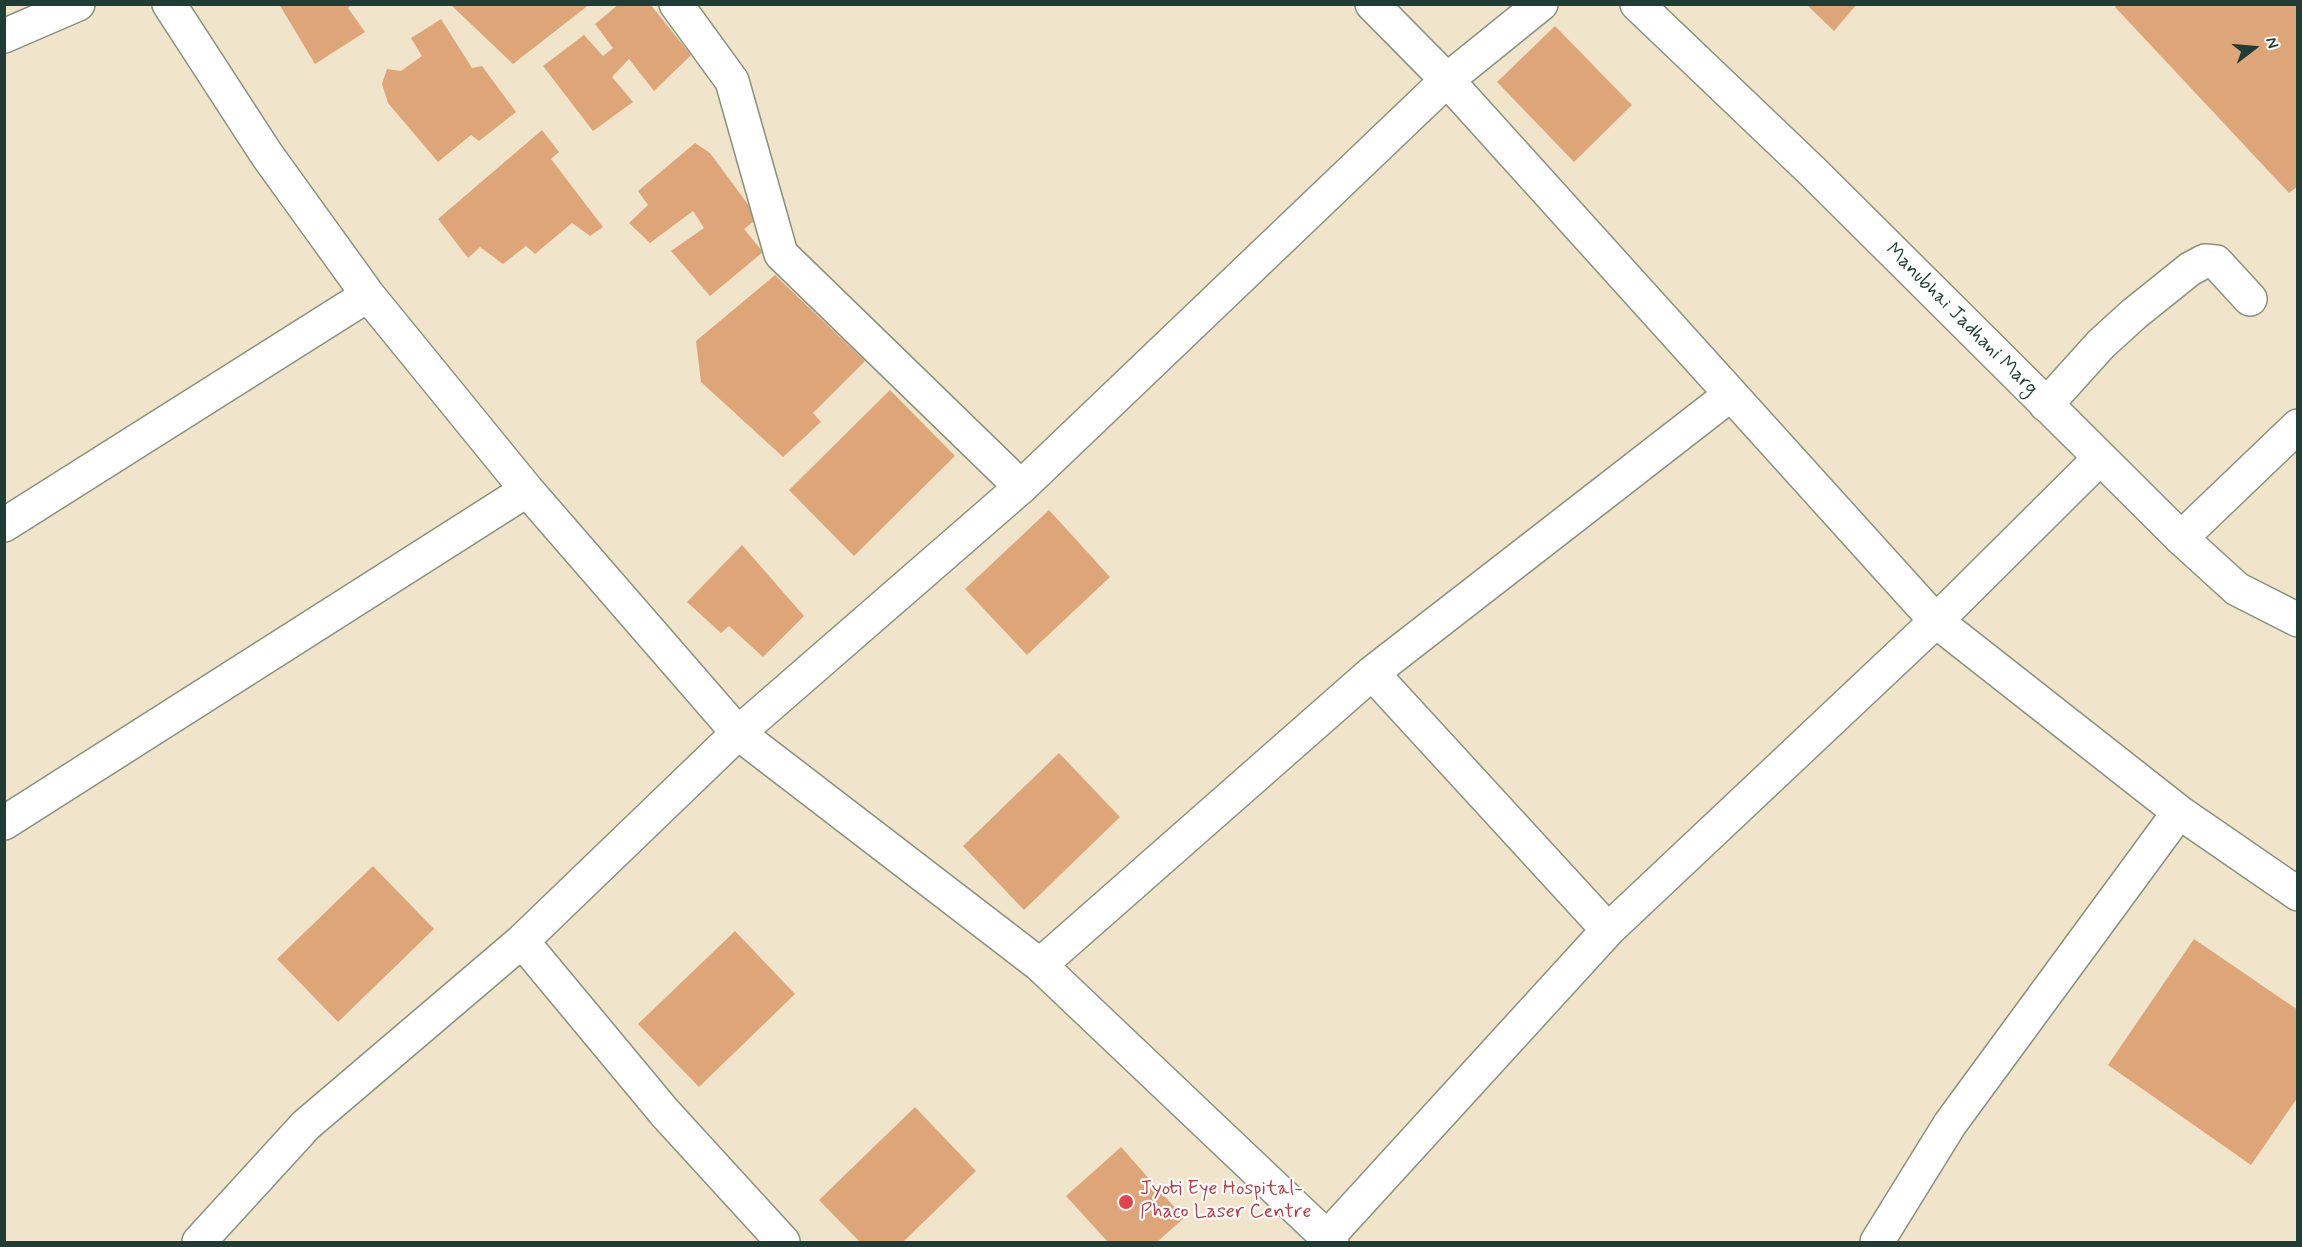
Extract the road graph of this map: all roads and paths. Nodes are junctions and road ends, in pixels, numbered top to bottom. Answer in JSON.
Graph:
{"nodes":[{"id":1,"x":78,"y":4,"type":"edge"},
{"id":2,"x":169,"y":4,"type":"edge"},
{"id":3,"x":676,"y":4,"type":"edge"},
{"id":4,"x":1372,"y":4,"type":"edge"},
{"id":5,"x":1540,"y":4,"type":"edge"},
{"id":6,"x":1636,"y":4,"type":"edge"},
{"id":7,"x":4,"y":36,"type":"edge"},
{"id":8,"x":1447,"y":80,"type":"junction"},
{"id":9,"x":368,"y":295,"type":"junction"},
{"id":10,"x":2250,"y":298,"type":"dead end"},
{"id":11,"x":1730,"y":395,"type":"junction"},
{"id":12,"x":2046,"y":405,"type":"junction"},
{"id":13,"x":2298,"y":426,"type":"edge"},
{"id":14,"x":2100,"y":458,"type":"junction"},
{"id":15,"x":1021,"y":487,"type":"junction"},
{"id":16,"x":527,"y":490,"type":"junction"},
{"id":17,"x":4,"y":525,"type":"edge"},
{"id":18,"x":2181,"y":538,"type":"junction"},
{"id":19,"x":2298,"y":620,"type":"edge"},
{"id":20,"x":1936,"y":621,"type":"junction"},
{"id":21,"x":1372,"y":673,"type":"junction"},
{"id":22,"x":738,"y":733,"type":"junction"},
{"id":23,"x":2179,"y":812,"type":"junction"},
{"id":24,"x":4,"y":823,"type":"edge"},
{"id":25,"x":2298,"y":894,"type":"edge"},
{"id":26,"x":1608,"y":930,"type":"junction"},
{"id":27,"x":522,"y":941,"type":"junction"},
{"id":28,"x":1040,"y":965,"type":"junction"},
{"id":29,"x":1327,"y":1241,"type":"edge"},
{"id":30,"x":200,"y":1242,"type":"edge"},
{"id":31,"x":783,"y":1242,"type":"edge"},
{"id":32,"x":1877,"y":1242,"type":"edge"}],
"edges":[{"from":1,"to":7,"type":"street"},
{"from":2,"to":9,"type":"street"},
{"from":3,"to":15,"type":"street"},
{"from":4,"to":8,"type":"street"},
{"from":5,"to":8,"type":"street"},
{"from":6,"to":12,"type":"street","name":"Manubhai Jadhani Marg"},
{"from":8,"to":11,"type":"street"},
{"from":8,"to":15,"type":"street"},
{"from":9,"to":16,"type":"street"},
{"from":9,"to":17,"type":"street"},
{"from":10,"to":12,"type":"street"},
{"from":11,"to":20,"type":"street"},
{"from":11,"to":21,"type":"street"},
{"from":12,"to":14,"type":"street","name":"Manubhai Jadhani Marg"},
{"from":13,"to":18,"type":"street"},
{"from":14,"to":18,"type":"street","name":"Manubhai Jadhani Marg"},
{"from":14,"to":20,"type":"street"},
{"from":15,"to":22,"type":"street"},
{"from":16,"to":22,"type":"street"},
{"from":16,"to":24,"type":"street"},
{"from":18,"to":19,"type":"street","name":"Manubhai Jadhani Marg"},
{"from":20,"to":23,"type":"street"},
{"from":20,"to":26,"type":"street"},
{"from":21,"to":26,"type":"street"},
{"from":21,"to":28,"type":"street"},
{"from":22,"to":27,"type":"street"},
{"from":22,"to":28,"type":"street"},
{"from":23,"to":25,"type":"street"},
{"from":23,"to":32,"type":"street"},
{"from":26,"to":29,"type":"street"},
{"from":27,"to":30,"type":"street"},
{"from":27,"to":31,"type":"street"},
{"from":28,"to":29,"type":"street"}]}
